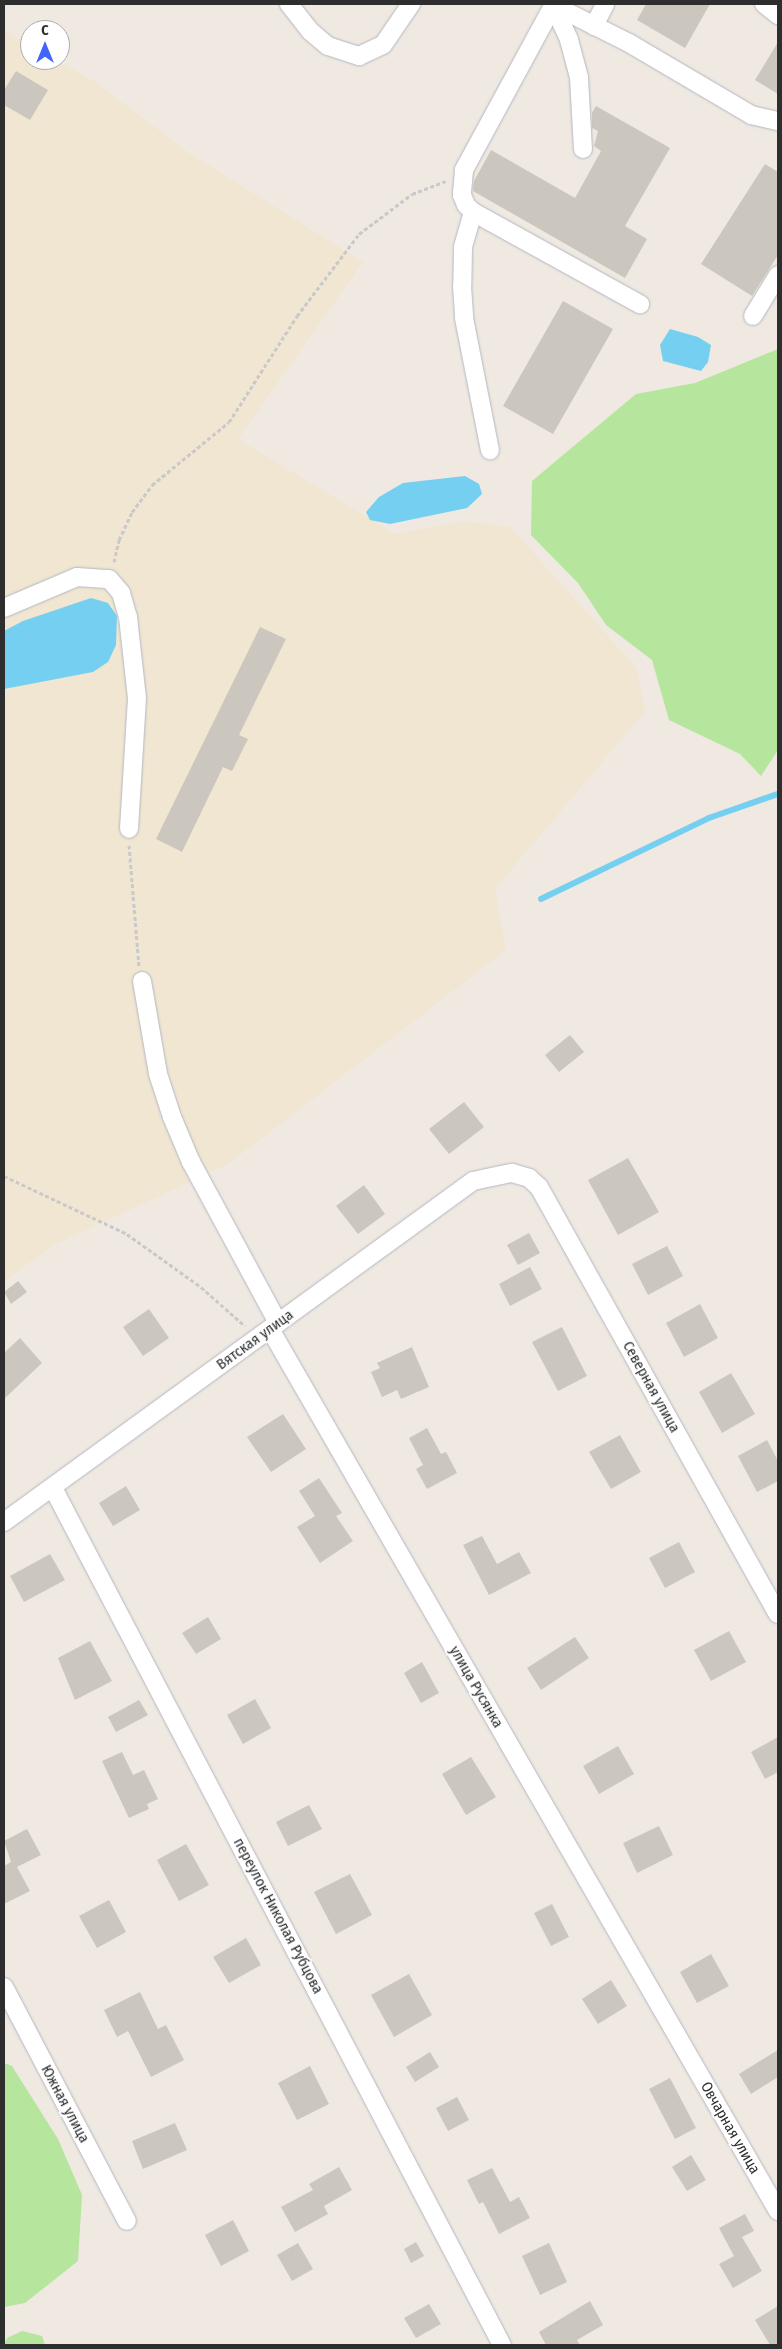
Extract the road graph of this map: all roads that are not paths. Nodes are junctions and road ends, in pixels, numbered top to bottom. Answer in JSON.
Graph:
{"nodes":[{"id":1,"x":289,"y":4,"type":"edge"},
{"id":2,"x":412,"y":4,"type":"edge"},
{"id":3,"x":553,"y":4,"type":"edge"},
{"id":4,"x":605,"y":4,"type":"edge"},
{"id":5,"x":764,"y":4,"type":"edge"},
{"id":6,"x":778,"y":15,"type":"edge"},
{"id":7,"x":594,"y":26,"type":"junction"},
{"id":8,"x":778,"y":121,"type":"edge"},
{"id":9,"x":583,"y":148,"type":"dead end"},
{"id":10,"x":474,"y":212,"type":"junction"},
{"id":11,"x":778,"y":275,"type":"edge"},
{"id":12,"x":640,"y":304,"type":"dead end"},
{"id":13,"x":753,"y":316,"type":"dead end"},
{"id":14,"x":490,"y":450,"type":"dead end"},
{"id":15,"x":4,"y":608,"type":"edge"},
{"id":16,"x":129,"y":829,"type":"road end"},
{"id":17,"x":142,"y":981,"type":"road end"},
{"id":18,"x":512,"y":1173,"type":"joint"},
{"id":19,"x":269,"y":1330,"type":"junction"},
{"id":20,"x":53,"y":1488,"type":"junction"},
{"id":21,"x":4,"y":1522,"type":"edge"},
{"id":22,"x":778,"y":1614,"type":"edge"},
{"id":23,"x":4,"y":1987,"type":"edge"},
{"id":24,"x":682,"y":2045,"type":"joint"},
{"id":25,"x":778,"y":2211,"type":"edge"},
{"id":26,"x":127,"y":2221,"type":"dead end"},
{"id":27,"x":502,"y":2345,"type":"edge"}],
"edges":[{"from":1,"to":2,"type":"street"},
{"from":3,"to":7,"type":"street"},
{"from":3,"to":9,"type":"street"},
{"from":3,"to":10,"type":"street"},
{"from":4,"to":7,"type":"street"},
{"from":5,"to":6,"type":"street"},
{"from":7,"to":8,"type":"street"},
{"from":10,"to":12,"type":"street"},
{"from":10,"to":14,"type":"street"},
{"from":11,"to":13,"type":"street"},
{"from":15,"to":16,"type":"street"},
{"from":17,"to":19,"type":"street","name":"улица Русянка"},
{"from":18,"to":19,"type":"street","name":"Вятская улица"},
{"from":18,"to":22,"type":"street","name":"Северная улица"},
{"from":19,"to":20,"type":"street","name":"Вятская улица"},
{"from":19,"to":24,"type":"street","name":"улица Русянка"},
{"from":20,"to":21,"type":"street","name":"Вятская улица"},
{"from":20,"to":27,"type":"street","name":"переулок Николая Рубцова"},
{"from":23,"to":26,"type":"street","name":"Южная улица"},
{"from":24,"to":25,"type":"street","name":"Овчарная улица"}]}
